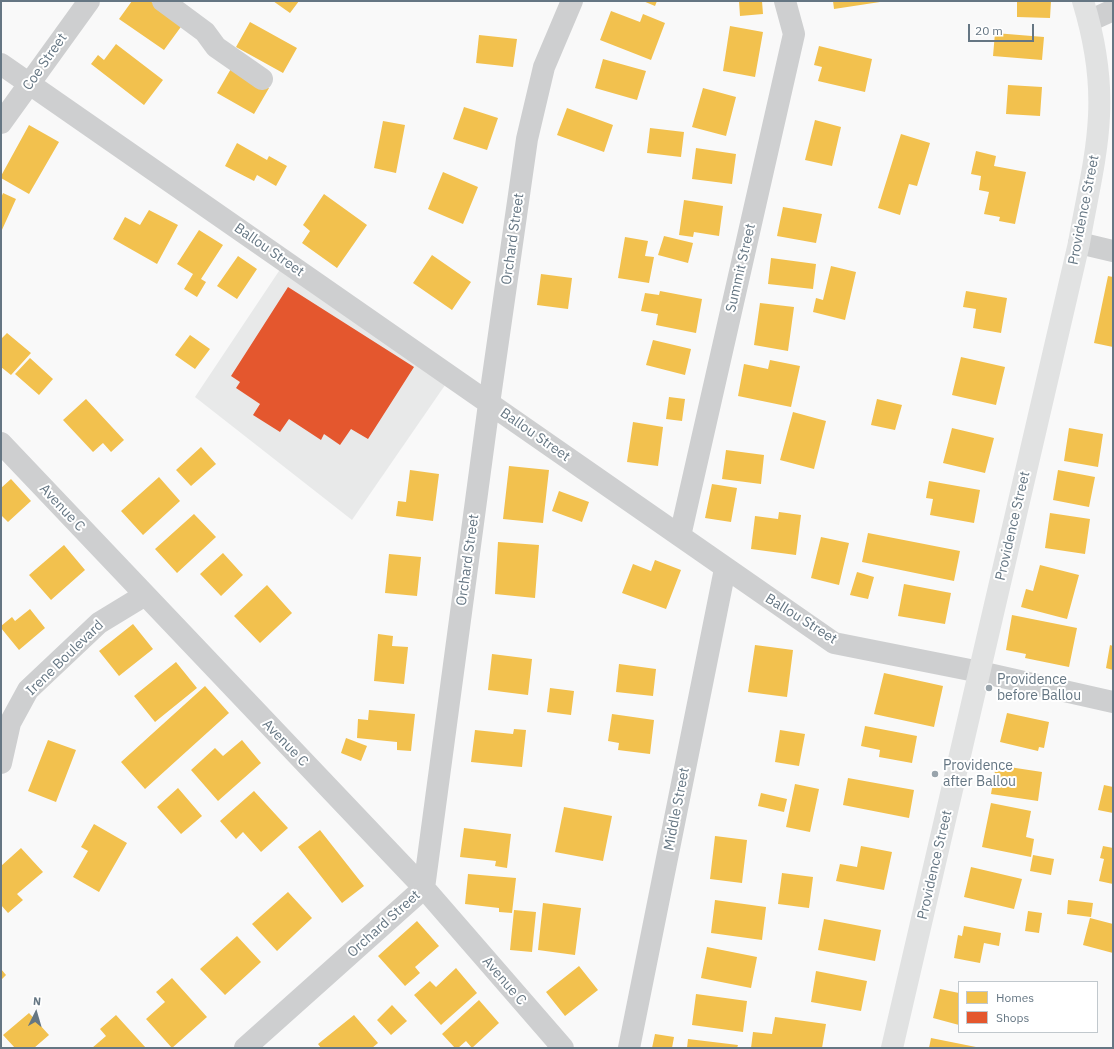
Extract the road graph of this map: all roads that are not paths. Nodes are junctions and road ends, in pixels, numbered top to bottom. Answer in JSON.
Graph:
{"nodes":[{"id":1,"x":88,"y":1,"type":"edge"},
{"id":2,"x":162,"y":1,"type":"edge"},
{"id":3,"x":572,"y":1,"type":"edge"},
{"id":4,"x":785,"y":1,"type":"edge"},
{"id":5,"x":1113,"y":10,"type":"edge"},
{"id":6,"x":1086,"y":11,"type":"edge"},
{"id":7,"x":1,"y":64,"type":"edge"},
{"id":8,"x":262,"y":79,"type":"dead end"},
{"id":9,"x":30,"y":85,"type":"junction"},
{"id":10,"x":1,"y":122,"type":"edge"},
{"id":11,"x":1079,"y":243,"type":"junction"},
{"id":12,"x":1113,"y":251,"type":"edge"},
{"id":13,"x":489,"y":404,"type":"junction"},
{"id":14,"x":1,"y":443,"type":"edge"},
{"id":15,"x":680,"y":536,"type":"junction"},
{"id":16,"x":725,"y":569,"type":"junction"},
{"id":17,"x":145,"y":595,"type":"junction"},
{"id":18,"x":980,"y":672,"type":"junction"},
{"id":19,"x":1113,"y":702,"type":"edge"},
{"id":20,"x":1,"y":763,"type":"edge"},
{"id":21,"x":424,"y":888,"type":"junction"},
{"id":22,"x":245,"y":1048,"type":"edge"},
{"id":23,"x":563,"y":1048,"type":"edge"},
{"id":24,"x":629,"y":1048,"type":"edge"},
{"id":25,"x":892,"y":1048,"type":"edge"}],
"edges":[{"from":1,"to":9,"type":"street","name":"Coe Street"},
{"from":2,"to":8,"type":"street"},
{"from":3,"to":13,"type":"street","name":"Orchard Street"},
{"from":4,"to":15,"type":"street","name":"Summit Street"},
{"from":5,"to":6,"type":"street"},
{"from":6,"to":11,"type":"main road","name":"Providence Street"},
{"from":7,"to":9,"type":"street","name":"Ballou Street"},
{"from":9,"to":10,"type":"street","name":"Coe Street"},
{"from":9,"to":13,"type":"street","name":"Ballou Street"},
{"from":11,"to":12,"type":"street"},
{"from":11,"to":18,"type":"main road","name":"Providence Street"},
{"from":13,"to":15,"type":"street","name":"Ballou Street"},
{"from":13,"to":21,"type":"street","name":"Orchard Street"},
{"from":14,"to":17,"type":"street","name":"Avenue C"},
{"from":15,"to":16,"type":"street","name":"Ballou Street"},
{"from":16,"to":18,"type":"street","name":"Ballou Street"},
{"from":16,"to":24,"type":"street","name":"Middle Street"},
{"from":17,"to":20,"type":"street","name":"Irene Boulevard"},
{"from":17,"to":21,"type":"street","name":"Avenue C"},
{"from":18,"to":19,"type":"street","name":"Ballou Street"},
{"from":18,"to":25,"type":"main road","name":"Providence Street"},
{"from":21,"to":22,"type":"street","name":"Orchard Street"},
{"from":21,"to":23,"type":"street","name":"Avenue C"}]}
